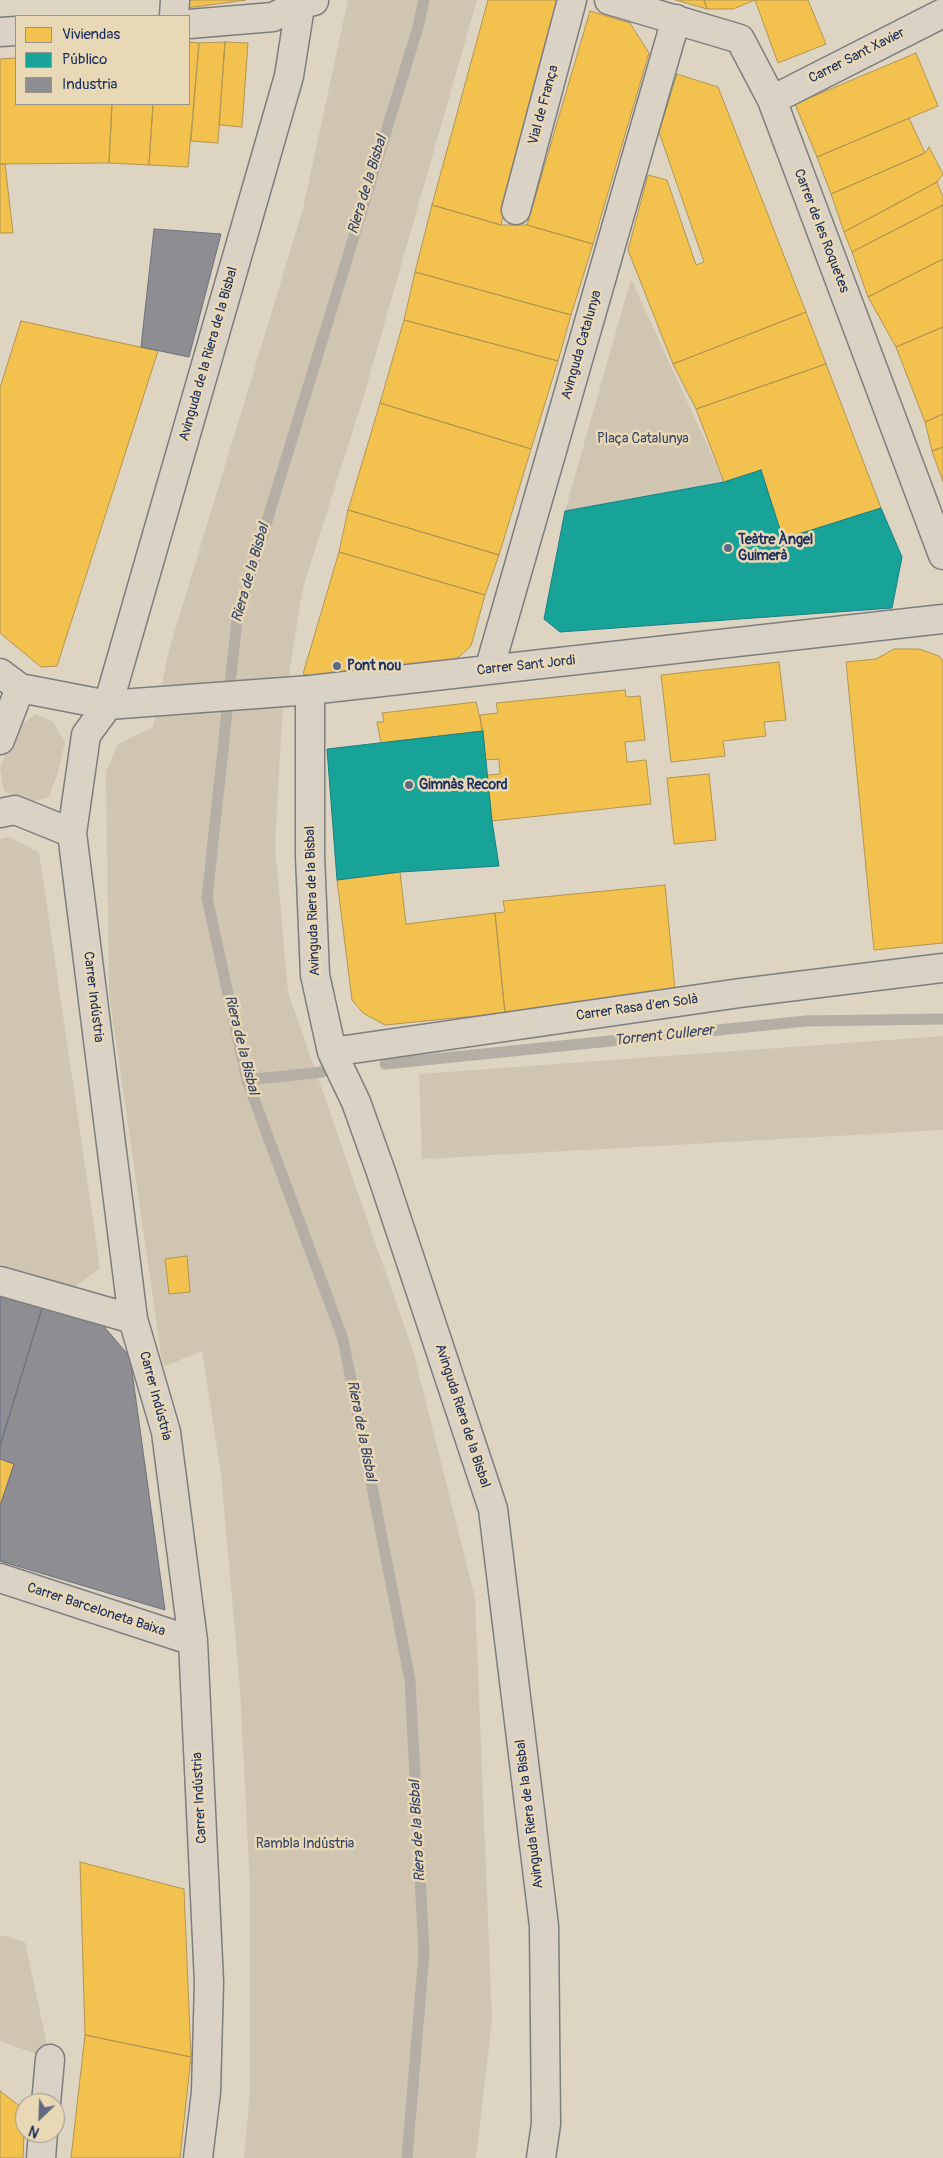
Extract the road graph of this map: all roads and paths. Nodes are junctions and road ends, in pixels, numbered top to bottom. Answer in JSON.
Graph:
{"nodes":[{"id":1,"x":175,"y":0,"type":"edge"},
{"id":2,"x":572,"y":0,"type":"edge"},
{"id":3,"x":609,"y":0,"type":"edge"},
{"id":4,"x":306,"y":1,"type":"edge"},
{"id":5,"x":943,"y":13,"type":"edge"},
{"id":6,"x":174,"y":15,"type":"edge"},
{"id":7,"x":676,"y":19,"type":"junction"},
{"id":8,"x":190,"y":24,"type":"edge"},
{"id":9,"x":15,"y":31,"type":"edge"},
{"id":10,"x":0,"y":32,"type":"edge"},
{"id":11,"x":772,"y":100,"type":"junction"},
{"id":12,"x":516,"y":210,"type":"dead end"},
{"id":13,"x":943,"y":555,"type":"edge"},
{"id":14,"x":943,"y":619,"type":"edge"},
{"id":15,"x":489,"y":670,"type":"junction"},
{"id":16,"x":10,"y":680,"type":"edge"},
{"id":17,"x":299,"y":691,"type":"junction"},
{"id":18,"x":108,"y":705,"type":"junction"},
{"id":19,"x":0,"y":740,"type":"edge"},
{"id":20,"x":0,"y":813,"type":"edge"},
{"id":21,"x":72,"y":833,"type":"junction"},
{"id":22,"x":943,"y":968,"type":"edge"},
{"id":23,"x":332,"y":1052,"type":"junction"},
{"id":24,"x":0,"y":1281,"type":"edge"},
{"id":25,"x":133,"y":1319,"type":"junction"},
{"id":26,"x":0,"y":1578,"type":"edge"},
{"id":27,"x":193,"y":1641,"type":"junction"},
{"id":28,"x":50,"y":2059,"type":"dead end"},
{"id":29,"x":47,"y":2093,"type":"edge"},
{"id":30,"x":42,"y":2143,"type":"edge"},
{"id":31,"x":41,"y":2158,"type":"edge"},
{"id":32,"x":198,"y":2158,"type":"edge"},
{"id":33,"x":541,"y":2158,"type":"edge"}],
"edges":[{"from":1,"to":6,"type":"street"},
{"from":2,"to":12,"type":"street","name":"Vial de França"},
{"from":3,"to":7,"type":"street","name":"Carrer de les Roquetes"},
{"from":4,"to":8,"type":"street"},
{"from":4,"to":18,"type":"street","name":"Avinguda de la Riera de la Bisbal"},
{"from":5,"to":11,"type":"street","name":"Carrer Sant Xavier"},
{"from":7,"to":11,"type":"street","name":"Carrer de les Roquetes"},
{"from":7,"to":15,"type":"street","name":"Avinguda Catalunya"},
{"from":9,"to":10,"type":"street"},
{"from":11,"to":13,"type":"street","name":"Carrer de les Roquetes"},
{"from":14,"to":15,"type":"street","name":"Carrer Sant Jordi"},
{"from":15,"to":17,"type":"street","name":"Carrer Sant Jordi"},
{"from":16,"to":18,"type":"street","name":"Carrer Sant Jordi"},
{"from":16,"to":19,"type":"street"},
{"from":17,"to":18,"type":"street","name":"Carrer Sant Jordi"},
{"from":17,"to":23,"type":"street","name":"Avinguda Riera de la Bisbal"},
{"from":18,"to":21,"type":"street","name":"Carrer Indústria"},
{"from":20,"to":21,"type":"street"},
{"from":21,"to":25,"type":"street","name":"Carrer Indústria"},
{"from":22,"to":23,"type":"street","name":"Carrer Rasa d'en Solà"},
{"from":23,"to":33,"type":"street","name":"Avinguda Riera de la Bisbal"},
{"from":24,"to":25,"type":"street"},
{"from":25,"to":27,"type":"street","name":"Carrer Indústria"},
{"from":26,"to":27,"type":"street","name":"Carrer Barceloneta Baixa"},
{"from":27,"to":32,"type":"street","name":"Carrer Indústria"},
{"from":28,"to":29,"type":"street"},
{"from":30,"to":31,"type":"street"}]}
